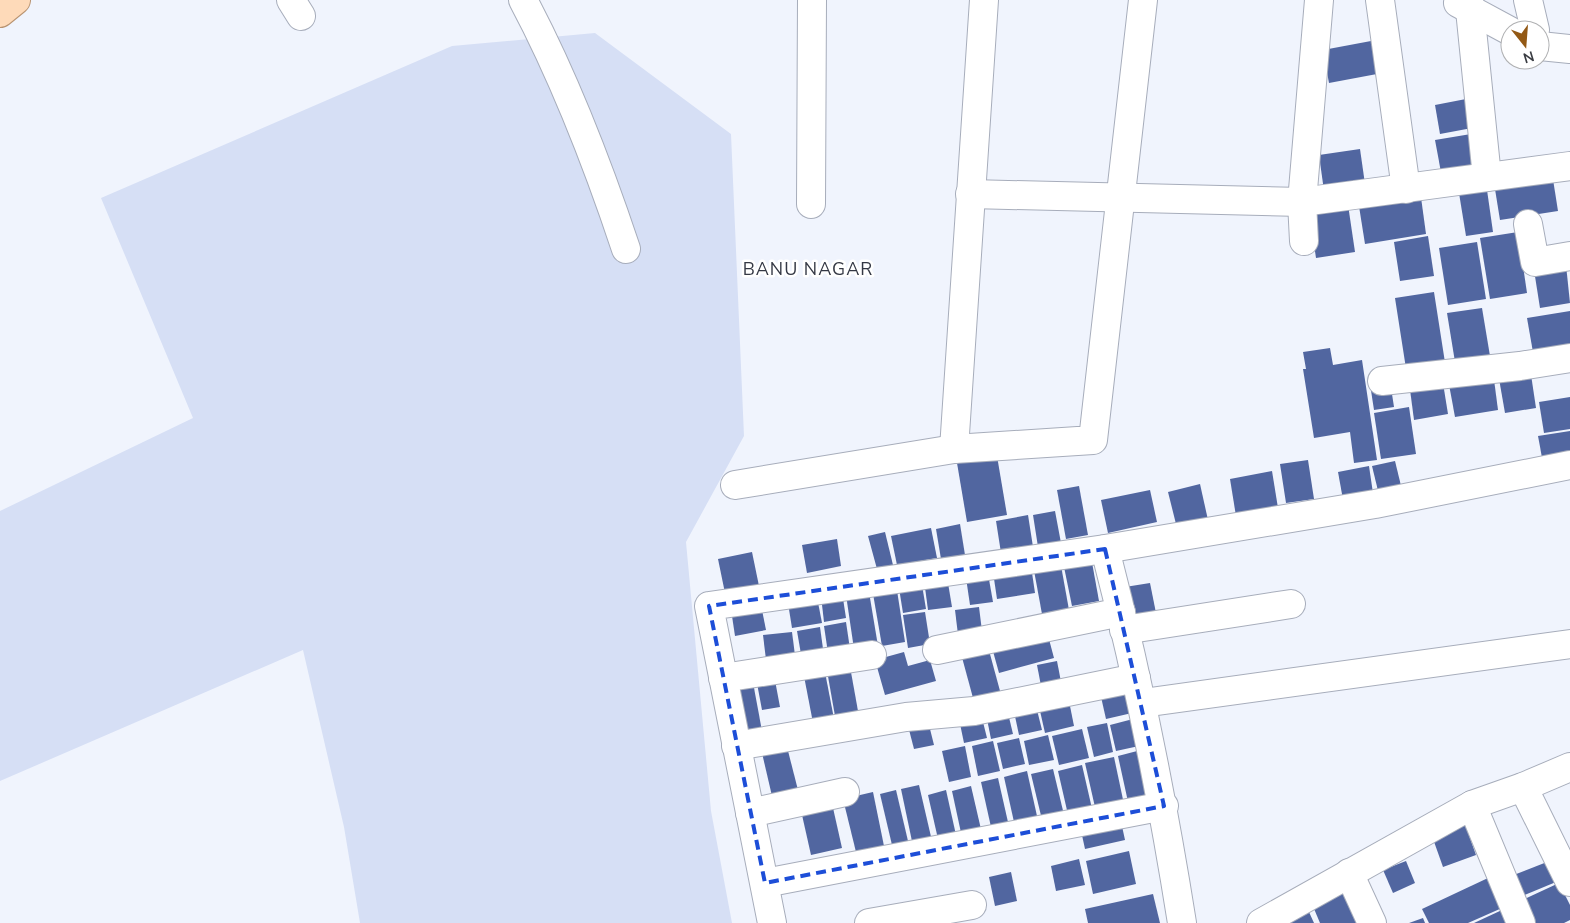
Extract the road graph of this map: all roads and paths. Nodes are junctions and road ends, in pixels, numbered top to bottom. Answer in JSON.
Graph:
{"nodes":[{"id":1,"x":16,"y":0,"type":"edge"},
{"id":2,"x":523,"y":0,"type":"edge"},
{"id":3,"x":812,"y":0,"type":"edge"},
{"id":4,"x":984,"y":0,"type":"edge"},
{"id":5,"x":1143,"y":0,"type":"edge"},
{"id":6,"x":1319,"y":0,"type":"edge"},
{"id":7,"x":1380,"y":0,"type":"edge"},
{"id":8,"x":1528,"y":0,"type":"edge"},
{"id":9,"x":1464,"y":3,"type":"edge"},
{"id":10,"x":0,"y":13,"type":"edge"},
{"id":11,"x":1533,"y":20,"type":"edge"},
{"id":12,"x":1500,"y":25,"type":"edge"},
{"id":13,"x":1550,"y":47,"type":"edge"},
{"id":14,"x":1570,"y":49,"type":"edge"},
{"id":15,"x":1570,"y":166,"type":"edge"},
{"id":16,"x":1487,"y":177,"type":"junction"},
{"id":17,"x":1406,"y":189,"type":"junction"},
{"id":18,"x":970,"y":194,"type":"junction"},
{"id":19,"x":1120,"y":198,"type":"junction"},
{"id":20,"x":1302,"y":202,"type":"junction"},
{"id":21,"x":811,"y":204,"type":"dead end"},
{"id":22,"x":1528,"y":224,"type":"dead end"},
{"id":23,"x":1304,"y":241,"type":"dead end"},
{"id":24,"x":626,"y":249,"type":"dead end"},
{"id":25,"x":1570,"y":256,"type":"edge"},
{"id":26,"x":1570,"y":358,"type":"edge"},
{"id":27,"x":1382,"y":381,"type":"dead end"},
{"id":28,"x":954,"y":449,"type":"junction"},
{"id":29,"x":1570,"y":465,"type":"edge"},
{"id":30,"x":735,"y":485,"type":"dead end"},
{"id":31,"x":1104,"y":549,"type":"junction"},
{"id":32,"x":1291,"y":604,"type":"dead end"},
{"id":33,"x":1123,"y":621,"type":"junction"},
{"id":34,"x":1570,"y":644,"type":"edge"},
{"id":35,"x":937,"y":650,"type":"dead end"},
{"id":36,"x":872,"y":655,"type":"dead end"},
{"id":37,"x":723,"y":678,"type":"junction"},
{"id":38,"x":1139,"y":691,"type":"junction"},
{"id":39,"x":736,"y":746,"type":"junction"},
{"id":40,"x":1570,"y":767,"type":"edge"},
{"id":41,"x":1523,"y":787,"type":"junction"},
{"id":42,"x":845,"y":792,"type":"dead end"},
{"id":43,"x":1472,"y":805,"type":"junction"},
{"id":44,"x":1164,"y":806,"type":"junction"},
{"id":45,"x":750,"y":813,"type":"junction"},
{"id":46,"x":1349,"y":872,"type":"junction"},
{"id":47,"x":1570,"y":882,"type":"edge"},
{"id":48,"x":765,"y":883,"type":"junction"},
{"id":49,"x":972,"y":905,"type":"dead end"},
{"id":50,"x":772,"y":923,"type":"edge"},
{"id":51,"x":869,"y":923,"type":"edge"},
{"id":52,"x":1182,"y":923,"type":"edge"},
{"id":53,"x":1260,"y":923,"type":"edge"},
{"id":54,"x":1372,"y":923,"type":"edge"},
{"id":55,"x":1521,"y":923,"type":"edge"}],
"edges":[{"from":1,"to":10,"type":"main road"},
{"from":2,"to":24,"type":"street"},
{"from":3,"to":21,"type":"street"},
{"from":4,"to":18,"type":"street"},
{"from":5,"to":19,"type":"street"},
{"from":6,"to":20,"type":"street"},
{"from":7,"to":17,"type":"street"},
{"from":8,"to":11,"type":"street"},
{"from":9,"to":12,"type":"street"},
{"from":9,"to":16,"type":"street"},
{"from":13,"to":14,"type":"street"},
{"from":15,"to":16,"type":"street"},
{"from":16,"to":17,"type":"street"},
{"from":17,"to":20,"type":"street"},
{"from":18,"to":19,"type":"street"},
{"from":18,"to":28,"type":"street"},
{"from":19,"to":20,"type":"street"},
{"from":19,"to":28,"type":"street"},
{"from":20,"to":23,"type":"street"},
{"from":22,"to":25,"type":"street"},
{"from":26,"to":27,"type":"street"},
{"from":28,"to":30,"type":"street"},
{"from":29,"to":31,"type":"street"},
{"from":31,"to":33,"type":"street"},
{"from":31,"to":37,"type":"street"},
{"from":32,"to":33,"type":"street"},
{"from":33,"to":35,"type":"street"},
{"from":33,"to":38,"type":"street"},
{"from":34,"to":38,"type":"street"},
{"from":36,"to":37,"type":"street"},
{"from":37,"to":39,"type":"street"},
{"from":38,"to":39,"type":"street"},
{"from":38,"to":44,"type":"street"},
{"from":39,"to":45,"type":"street"},
{"from":40,"to":41,"type":"street"},
{"from":41,"to":43,"type":"street"},
{"from":41,"to":47,"type":"street"},
{"from":42,"to":45,"type":"street"},
{"from":43,"to":46,"type":"street"},
{"from":43,"to":55,"type":"street"},
{"from":44,"to":48,"type":"street"},
{"from":44,"to":52,"type":"street"},
{"from":45,"to":48,"type":"street"},
{"from":46,"to":53,"type":"street"},
{"from":46,"to":54,"type":"street"},
{"from":48,"to":50,"type":"street"},
{"from":49,"to":51,"type":"street"}]}
